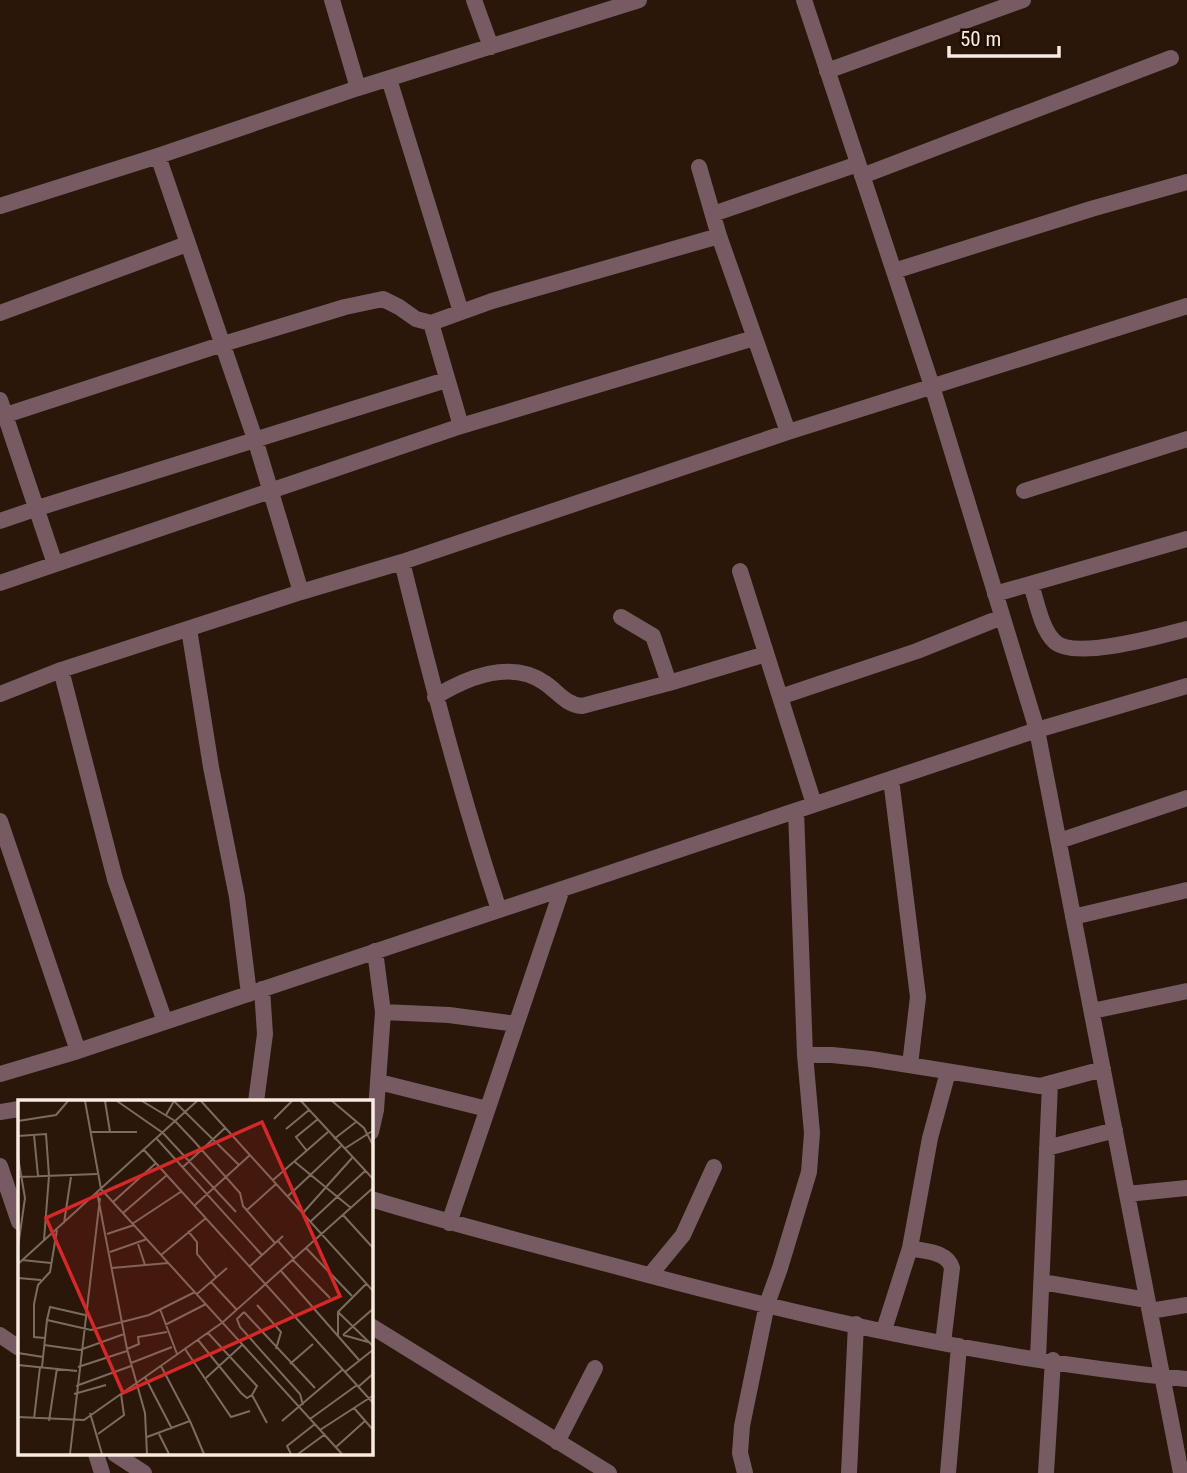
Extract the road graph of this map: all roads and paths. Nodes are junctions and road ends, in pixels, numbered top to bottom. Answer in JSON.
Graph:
{"nodes":[{"id":1,"x":332,"y":0,"type":"edge"},
{"id":2,"x":474,"y":0,"type":"edge"},
{"id":3,"x":804,"y":0,"type":"edge"},
{"id":4,"x":1023,"y":0,"type":"edge"},
{"id":5,"x":629,"y":2,"type":"edge"},
{"id":6,"x":491,"y":47,"type":"junction"},
{"id":7,"x":1171,"y":58,"type":"dead end"},
{"id":8,"x":827,"y":71,"type":"junction"},
{"id":9,"x":389,"y":79,"type":"junction"},
{"id":10,"x":358,"y":88,"type":"junction"},
{"id":11,"x":158,"y":156,"type":"junction"},
{"id":12,"x":699,"y":167,"type":"dead end"},
{"id":13,"x":860,"y":170,"type":"junction"},
{"id":14,"x":1187,"y":182,"type":"edge"},
{"id":15,"x":0,"y":206,"type":"edge"},
{"id":16,"x":713,"y":214,"type":"junction"},
{"id":17,"x":719,"y":236,"type":"junction"},
{"id":18,"x":187,"y":244,"type":"junction"},
{"id":19,"x":894,"y":271,"type":"junction"},
{"id":20,"x":1187,"y":306,"type":"edge"},
{"id":21,"x":461,"y":312,"type":"junction"},
{"id":22,"x":0,"y":313,"type":"edge"},
{"id":23,"x":431,"y":323,"type":"junction"},
{"id":24,"x":754,"y":338,"type":"junction"},
{"id":25,"x":223,"y":344,"type":"junction"},
{"id":26,"x":446,"y":380,"type":"junction"},
{"id":27,"x":932,"y":386,"type":"junction"},
{"id":28,"x":0,"y":400,"type":"edge"},
{"id":29,"x":3,"y":416,"type":"edge"},
{"id":30,"x":461,"y":426,"type":"junction"},
{"id":31,"x":788,"y":432,"type":"junction"},
{"id":32,"x":255,"y":439,"type":"junction"},
{"id":33,"x":1187,"y":439,"type":"edge"},
{"id":34,"x":1024,"y":491,"type":"dead end"},
{"id":35,"x":271,"y":492,"type":"junction"},
{"id":36,"x":38,"y":508,"type":"junction"},
{"id":37,"x":0,"y":522,"type":"edge"},
{"id":38,"x":1187,"y":539,"type":"edge"},
{"id":39,"x":402,"y":562,"type":"junction"},
{"id":40,"x":55,"y":564,"type":"junction"},
{"id":41,"x":740,"y":571,"type":"dead end"},
{"id":42,"x":0,"y":583,"type":"edge"},
{"id":43,"x":1031,"y":585,"type":"junction"},
{"id":44,"x":301,"y":592,"type":"junction"},
{"id":45,"x":995,"y":594,"type":"junction"},
{"id":46,"x":621,"y":617,"type":"dead end"},
{"id":47,"x":1003,"y":617,"type":"junction"},
{"id":48,"x":189,"y":629,"type":"junction"},
{"id":49,"x":1187,"y":629,"type":"edge"},
{"id":50,"x":766,"y":654,"type":"junction"},
{"id":51,"x":61,"y":670,"type":"junction"},
{"id":52,"x":669,"y":683,"type":"junction"},
{"id":53,"x":1187,"y":686,"type":"edge"},
{"id":54,"x":0,"y":694,"type":"edge"},
{"id":55,"x":435,"y":696,"type":"junction"},
{"id":56,"x":780,"y":697,"type":"junction"},
{"id":57,"x":1037,"y":730,"type":"junction"},
{"id":58,"x":891,"y":779,"type":"junction"},
{"id":59,"x":1187,"y":798,"type":"edge"},
{"id":60,"x":814,"y":804,"type":"junction"},
{"id":61,"x":796,"y":811,"type":"junction"},
{"id":62,"x":0,"y":821,"type":"edge"},
{"id":63,"x":1059,"y":841,"type":"junction"},
{"id":64,"x":562,"y":889,"type":"junction"},
{"id":65,"x":1187,"y":890,"type":"edge"},
{"id":66,"x":499,"y":909,"type":"junction"},
{"id":67,"x":1073,"y":917,"type":"junction"},
{"id":68,"x":375,"y":951,"type":"junction"},
{"id":69,"x":255,"y":991,"type":"junction"},
{"id":70,"x":1187,"y":991,"type":"edge"},
{"id":71,"x":1092,"y":1011,"type":"junction"},
{"id":72,"x":383,"y":1012,"type":"junction"},
{"id":73,"x":165,"y":1022,"type":"junction"},
{"id":74,"x":516,"y":1024,"type":"junction"},
{"id":75,"x":78,"y":1051,"type":"junction"},
{"id":76,"x":805,"y":1055,"type":"junction"},
{"id":77,"x":910,"y":1065,"type":"junction"},
{"id":78,"x":1103,"y":1069,"type":"junction"},
{"id":79,"x":948,"y":1072,"type":"junction"},
{"id":80,"x":0,"y":1074,"type":"edge"},
{"id":81,"x":379,"y":1082,"type":"junction"},
{"id":82,"x":1050,"y":1084,"type":"junction"},
{"id":83,"x":256,"y":1100,"type":"edge"},
{"id":84,"x":487,"y":1109,"type":"junction"},
{"id":85,"x":373,"y":1120,"type":"edge"},
{"id":86,"x":1115,"y":1130,"type":"junction"},
{"id":87,"x":1048,"y":1148,"type":"junction"},
{"id":88,"x":0,"y":1166,"type":"edge"},
{"id":89,"x":714,"y":1167,"type":"dead end"},
{"id":90,"x":1187,"y":1188,"type":"edge"},
{"id":91,"x":1127,"y":1194,"type":"junction"},
{"id":92,"x":373,"y":1200,"type":"edge"},
{"id":93,"x":18,"y":1219,"type":"edge"},
{"id":94,"x":449,"y":1223,"type":"junction"},
{"id":95,"x":910,"y":1248,"type":"junction"},
{"id":96,"x":650,"y":1275,"type":"junction"},
{"id":97,"x":1042,"y":1282,"type":"junction"},
{"id":98,"x":767,"y":1304,"type":"junction"},
{"id":99,"x":1148,"y":1305,"type":"junction"},
{"id":100,"x":1187,"y":1305,"type":"edge"},
{"id":101,"x":856,"y":1324,"type":"junction"},
{"id":102,"x":373,"y":1327,"type":"edge"},
{"id":103,"x":884,"y":1330,"type":"junction"},
{"id":104,"x":0,"y":1335,"type":"edge"},
{"id":105,"x":951,"y":1344,"type":"junction"},
{"id":106,"x":18,"y":1347,"type":"edge"},
{"id":107,"x":1045,"y":1359,"type":"junction"},
{"id":108,"x":595,"y":1368,"type":"dead end"},
{"id":109,"x":1161,"y":1376,"type":"junction"},
{"id":110,"x":1187,"y":1379,"type":"edge"},
{"id":111,"x":557,"y":1442,"type":"junction"},
{"id":112,"x":97,"y":1456,"type":"edge"},
{"id":113,"x":119,"y":1456,"type":"edge"},
{"id":114,"x":102,"y":1473,"type":"edge"},
{"id":115,"x":145,"y":1473,"type":"edge"},
{"id":116,"x":609,"y":1473,"type":"edge"},
{"id":117,"x":745,"y":1473,"type":"edge"},
{"id":118,"x":849,"y":1473,"type":"edge"},
{"id":119,"x":948,"y":1473,"type":"edge"},
{"id":120,"x":1046,"y":1473,"type":"edge"},
{"id":121,"x":1181,"y":1473,"type":"edge"}],
"edges":[{"from":1,"to":10,"type":"street"},
{"from":2,"to":6,"type":"street"},
{"from":3,"to":8,"type":"street"},
{"from":4,"to":8,"type":"street"},
{"from":5,"to":6,"type":"street"},
{"from":6,"to":9,"type":"street"},
{"from":7,"to":13,"type":"street"},
{"from":8,"to":13,"type":"street"},
{"from":9,"to":10,"type":"street"},
{"from":9,"to":21,"type":"street"},
{"from":10,"to":11,"type":"street"},
{"from":11,"to":15,"type":"street"},
{"from":11,"to":18,"type":"street"},
{"from":12,"to":16,"type":"street"},
{"from":13,"to":16,"type":"street"},
{"from":13,"to":19,"type":"street"},
{"from":14,"to":19,"type":"street"},
{"from":16,"to":17,"type":"street"},
{"from":17,"to":21,"type":"street"},
{"from":17,"to":24,"type":"street"},
{"from":18,"to":22,"type":"street"},
{"from":18,"to":25,"type":"street"},
{"from":19,"to":27,"type":"street"},
{"from":20,"to":27,"type":"street"},
{"from":21,"to":23,"type":"street"},
{"from":23,"to":25,"type":"street"},
{"from":23,"to":26,"type":"street"},
{"from":24,"to":30,"type":"street"},
{"from":24,"to":31,"type":"street"},
{"from":25,"to":29,"type":"street"},
{"from":25,"to":32,"type":"street"},
{"from":26,"to":30,"type":"street"},
{"from":26,"to":32,"type":"street"},
{"from":27,"to":31,"type":"street"},
{"from":27,"to":45,"type":"street"},
{"from":28,"to":29,"type":"street"},
{"from":29,"to":36,"type":"street"},
{"from":30,"to":35,"type":"street"},
{"from":31,"to":39,"type":"street"},
{"from":32,"to":35,"type":"street"},
{"from":32,"to":36,"type":"street"},
{"from":33,"to":34,"type":"street"},
{"from":35,"to":40,"type":"street"},
{"from":35,"to":44,"type":"street"},
{"from":36,"to":37,"type":"street"},
{"from":36,"to":40,"type":"street"},
{"from":38,"to":43,"type":"street"},
{"from":39,"to":44,"type":"street"},
{"from":39,"to":55,"type":"street"},
{"from":40,"to":42,"type":"street"},
{"from":41,"to":50,"type":"street"},
{"from":43,"to":45,"type":"street"},
{"from":43,"to":49,"type":"street"},
{"from":44,"to":48,"type":"street"},
{"from":45,"to":47,"type":"street"},
{"from":46,"to":52,"type":"street"},
{"from":47,"to":56,"type":"street"},
{"from":47,"to":57,"type":"street"},
{"from":48,"to":51,"type":"street"},
{"from":48,"to":69,"type":"street"},
{"from":50,"to":52,"type":"street"},
{"from":50,"to":56,"type":"street"},
{"from":51,"to":54,"type":"street"},
{"from":51,"to":73,"type":"street"},
{"from":52,"to":55,"type":"street"},
{"from":53,"to":57,"type":"street"},
{"from":55,"to":66,"type":"street"},
{"from":56,"to":60,"type":"street"},
{"from":57,"to":58,"type":"street"},
{"from":57,"to":63,"type":"street"},
{"from":58,"to":60,"type":"street"},
{"from":58,"to":77,"type":"street"},
{"from":59,"to":63,"type":"street"},
{"from":60,"to":61,"type":"street"},
{"from":61,"to":64,"type":"street"},
{"from":61,"to":76,"type":"street"},
{"from":62,"to":75,"type":"street"},
{"from":63,"to":67,"type":"street"},
{"from":64,"to":66,"type":"street"},
{"from":64,"to":74,"type":"street"},
{"from":65,"to":67,"type":"street"},
{"from":66,"to":68,"type":"street"},
{"from":67,"to":71,"type":"street"},
{"from":68,"to":69,"type":"street"},
{"from":68,"to":72,"type":"street"},
{"from":69,"to":73,"type":"street"},
{"from":69,"to":83,"type":"street"},
{"from":70,"to":71,"type":"street"},
{"from":71,"to":78,"type":"street"},
{"from":72,"to":74,"type":"street"},
{"from":72,"to":81,"type":"street"},
{"from":73,"to":75,"type":"street"},
{"from":74,"to":84,"type":"street"},
{"from":75,"to":80,"type":"street"},
{"from":76,"to":77,"type":"street"},
{"from":76,"to":98,"type":"street"},
{"from":77,"to":79,"type":"street"},
{"from":78,"to":82,"type":"street"},
{"from":78,"to":86,"type":"street"},
{"from":79,"to":82,"type":"street"},
{"from":79,"to":95,"type":"street"},
{"from":81,"to":84,"type":"street"},
{"from":81,"to":85,"type":"street"},
{"from":82,"to":87,"type":"street"},
{"from":84,"to":94,"type":"street"},
{"from":86,"to":87,"type":"street"},
{"from":86,"to":91,"type":"street"},
{"from":87,"to":97,"type":"street"},
{"from":88,"to":93,"type":"street"},
{"from":89,"to":96,"type":"street"},
{"from":90,"to":91,"type":"street"},
{"from":91,"to":99,"type":"street"},
{"from":92,"to":94,"type":"street"},
{"from":94,"to":96,"type":"street"},
{"from":95,"to":103,"type":"street"},
{"from":95,"to":105,"type":"street"},
{"from":96,"to":98,"type":"street"},
{"from":97,"to":99,"type":"street"},
{"from":97,"to":107,"type":"street"},
{"from":98,"to":101,"type":"street"},
{"from":98,"to":117,"type":"street"},
{"from":99,"to":100,"type":"street"},
{"from":99,"to":109,"type":"street"},
{"from":101,"to":103,"type":"street"},
{"from":101,"to":118,"type":"street"},
{"from":102,"to":111,"type":"street"},
{"from":103,"to":105,"type":"street"},
{"from":104,"to":106,"type":"street"},
{"from":105,"to":107,"type":"street"},
{"from":105,"to":119,"type":"street"},
{"from":107,"to":109,"type":"street"},
{"from":107,"to":120,"type":"street"},
{"from":108,"to":111,"type":"street"},
{"from":109,"to":110,"type":"street"},
{"from":109,"to":121,"type":"street"},
{"from":111,"to":116,"type":"street"},
{"from":112,"to":114,"type":"street"},
{"from":113,"to":115,"type":"street"}]}
